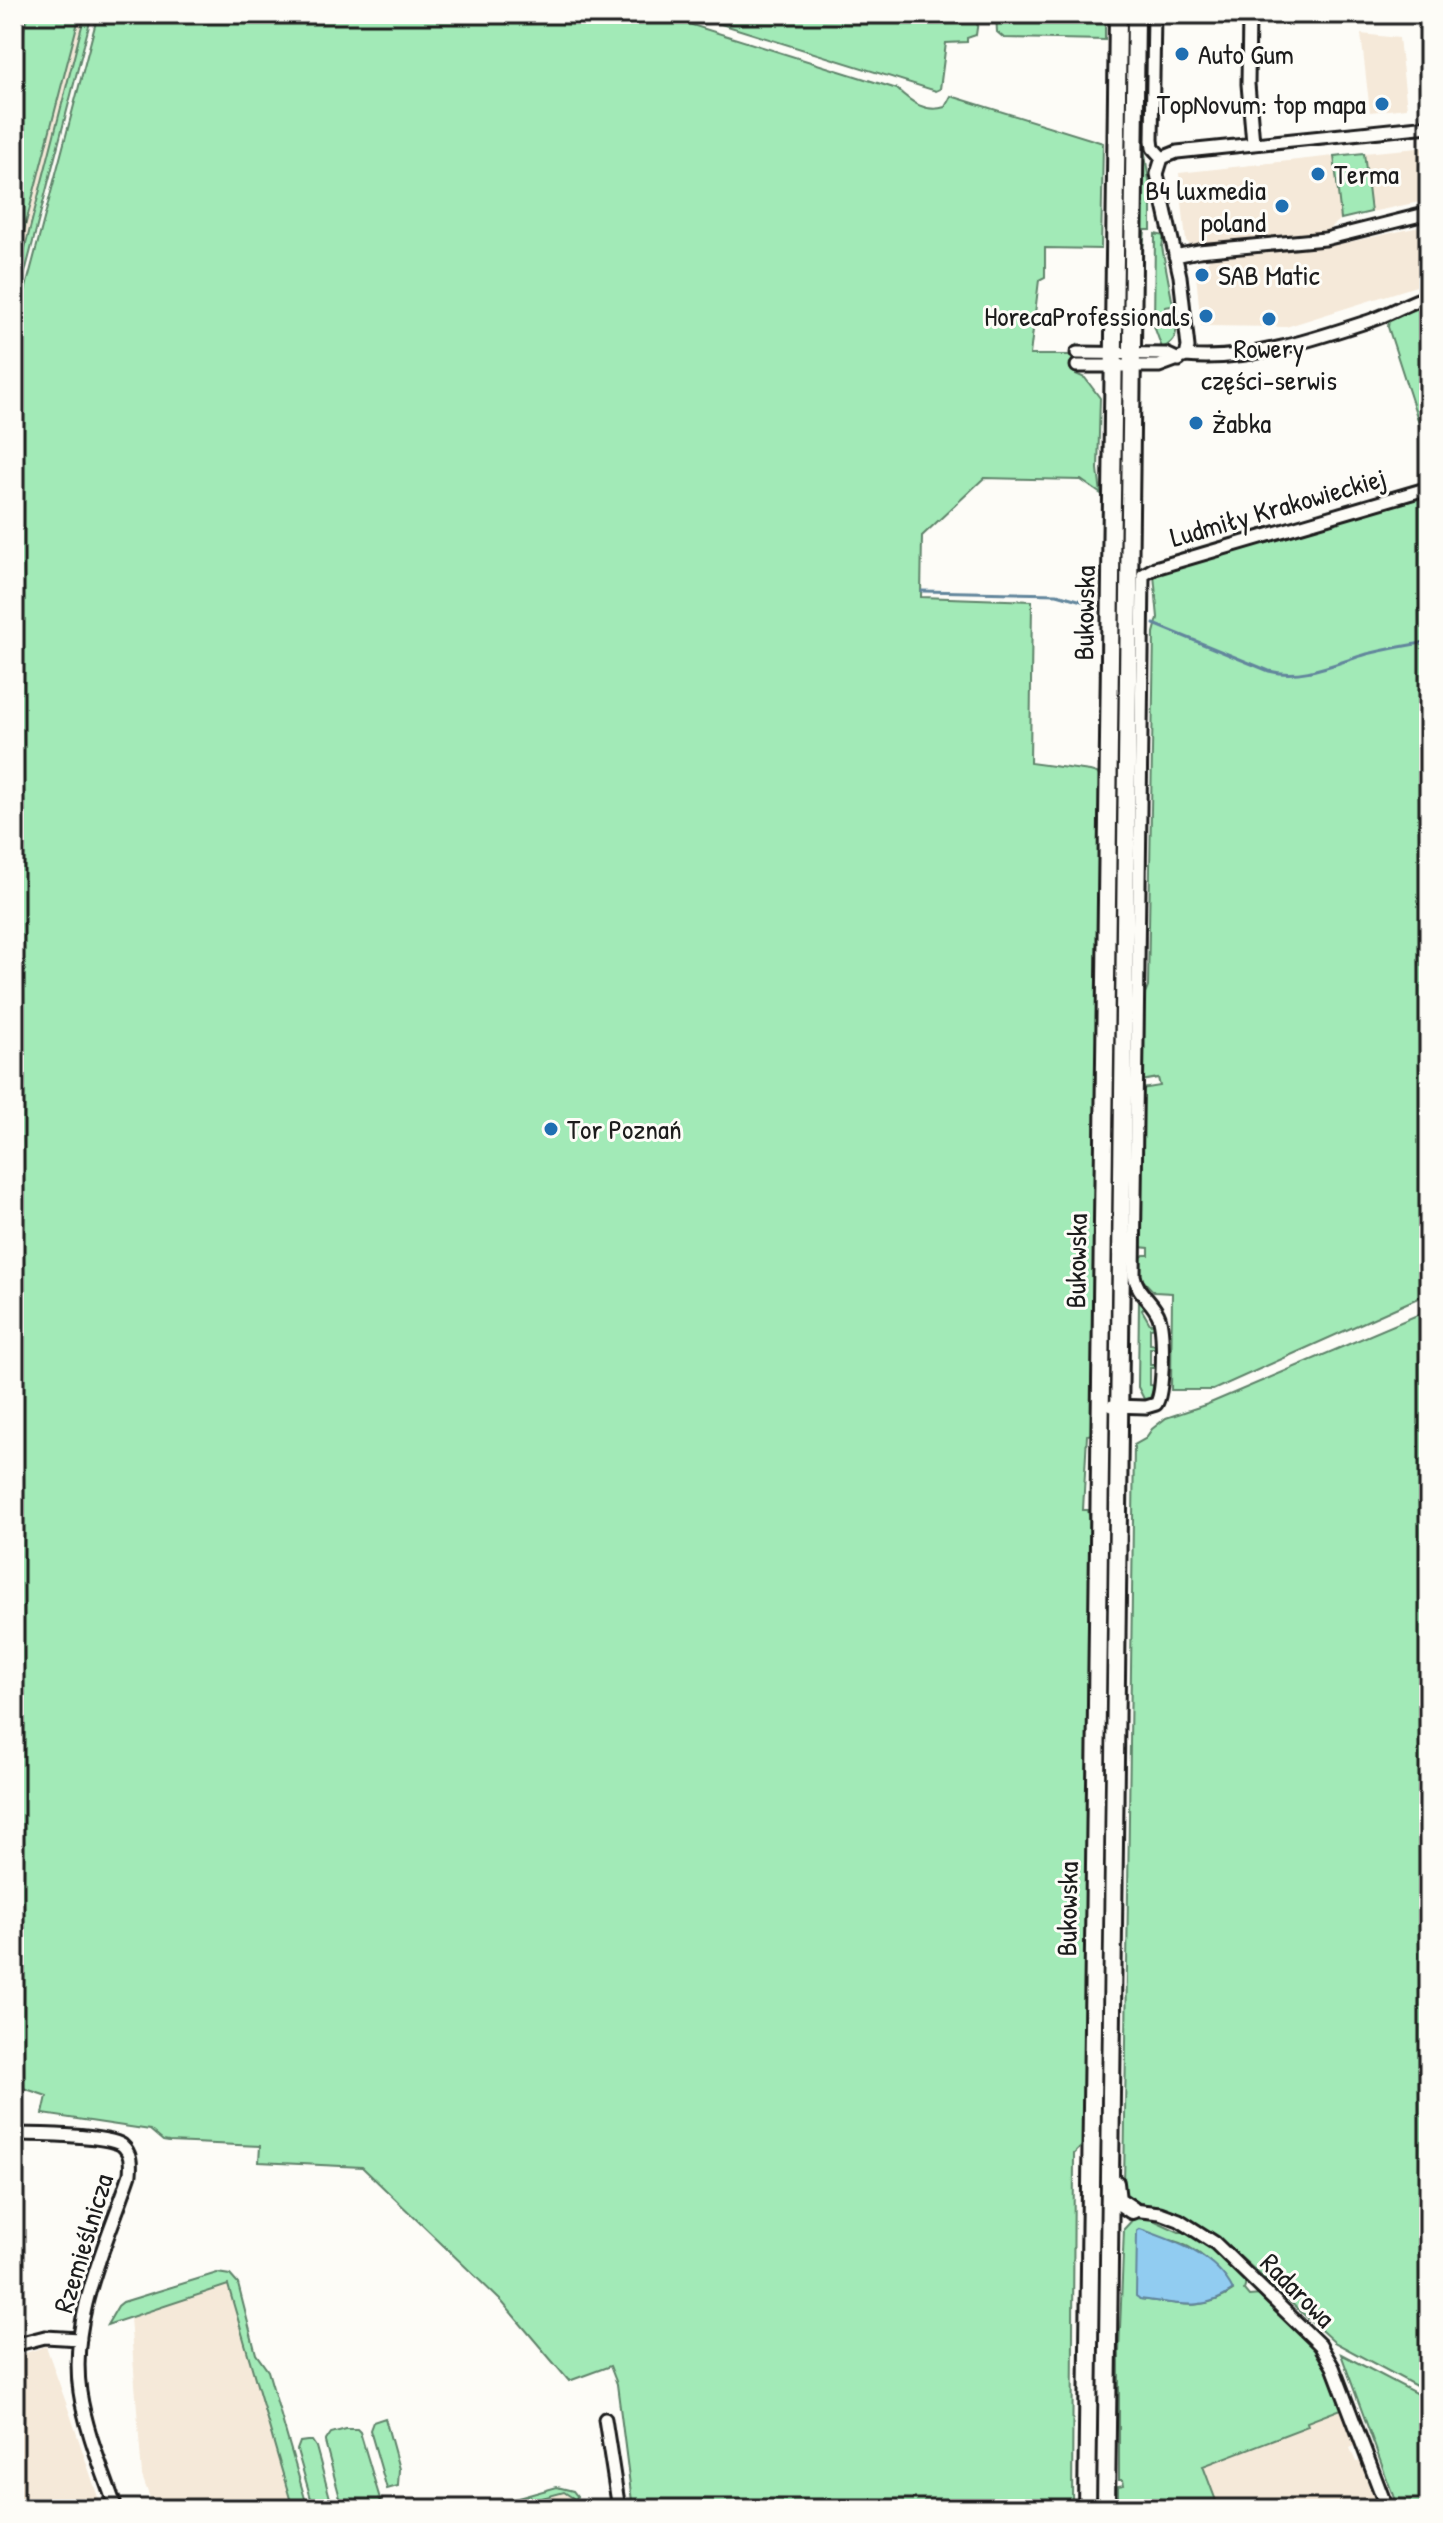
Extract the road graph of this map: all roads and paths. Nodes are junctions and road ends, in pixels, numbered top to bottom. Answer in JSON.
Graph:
{"nodes":[{"id":1,"x":1118,"y":14,"type":"edge"},
{"id":2,"x":1136,"y":14,"type":"edge"},
{"id":3,"x":1154,"y":14,"type":"edge"},
{"id":4,"x":1249,"y":14,"type":"edge"},
{"id":5,"x":1429,"y":126,"type":"edge"},
{"id":6,"x":1253,"y":143,"type":"junction"},
{"id":7,"x":1162,"y":158,"type":"junction"},
{"id":8,"x":1429,"y":213,"type":"edge"},
{"id":9,"x":1175,"y":256,"type":"junction"},
{"id":10,"x":1429,"y":296,"type":"edge"},
{"id":11,"x":1077,"y":353,"type":"dead end"},
{"id":12,"x":1182,"y":358,"type":"junction"},
{"id":13,"x":1113,"y":360,"type":"junction"},
{"id":14,"x":1131,"y":360,"type":"junction"},
{"id":15,"x":1077,"y":366,"type":"dead end"},
{"id":16,"x":1429,"y":488,"type":"edge"},
{"id":17,"x":1100,"y":1406,"type":"junction"},
{"id":18,"x":1118,"y":1406,"type":"junction"},
{"id":19,"x":1110,"y":2003,"type":"junction"},
{"id":20,"x":14,"y":2134,"type":"edge"},
{"id":21,"x":1090,"y":2160,"type":"junction"},
{"id":22,"x":1108,"y":2160,"type":"junction"},
{"id":23,"x":1132,"y":2210,"type":"junction"},
{"id":24,"x":1107,"y":2329,"type":"junction"},
{"id":25,"x":80,"y":2339,"type":"junction"},
{"id":26,"x":14,"y":2345,"type":"edge"},
{"id":27,"x":605,"y":2419,"type":"dead end"},
{"id":28,"x":116,"y":2509,"type":"edge"},
{"id":29,"x":619,"y":2509,"type":"edge"},
{"id":30,"x":1087,"y":2509,"type":"edge"},
{"id":31,"x":1106,"y":2509,"type":"edge"},
{"id":32,"x":1387,"y":2509,"type":"edge"}],
"edges":[{"from":1,"to":13,"type":"main road","name":"Bukowska"},
{"from":2,"to":14,"type":"main road","name":"Bukowska"},
{"from":3,"to":7,"type":"street"},
{"from":4,"to":6,"type":"street"},
{"from":5,"to":6,"type":"street"},
{"from":6,"to":7,"type":"street"},
{"from":7,"to":9,"type":"street"},
{"from":8,"to":9,"type":"street"},
{"from":9,"to":12,"type":"street"},
{"from":10,"to":12,"type":"street"},
{"from":11,"to":13,"type":"street"},
{"from":12,"to":14,"type":"street"},
{"from":13,"to":14,"type":"street"},
{"from":13,"to":15,"type":"street"},
{"from":13,"to":17,"type":"main road","name":"Bukowska"},
{"from":14,"to":18,"type":"main road","name":"Bukowska"},
{"from":16,"to":18,"type":"street","name":"Ludmiły Krakowieckiej"},
{"from":17,"to":18,"type":"street"},
{"from":17,"to":21,"type":"main road","name":"Bukowska"},
{"from":18,"to":19,"type":"main road","name":"Bukowska"},
{"from":19,"to":22,"type":"main road","name":"Bukowska"},
{"from":19,"to":23,"type":"main road"},
{"from":20,"to":25,"type":"street","name":"Rzemieślnicza"},
{"from":21,"to":22,"type":"main road"},
{"from":21,"to":30,"type":"main road","name":"Bukowska"},
{"from":22,"to":24,"type":"main road","name":"Bukowska"},
{"from":23,"to":24,"type":"main road"},
{"from":23,"to":32,"type":"street","name":"Radarowa"},
{"from":24,"to":31,"type":"main road","name":"Bukowska"},
{"from":25,"to":26,"type":"street"},
{"from":25,"to":28,"type":"street","name":"Rzemieślnicza"},
{"from":27,"to":29,"type":"street"}]}
